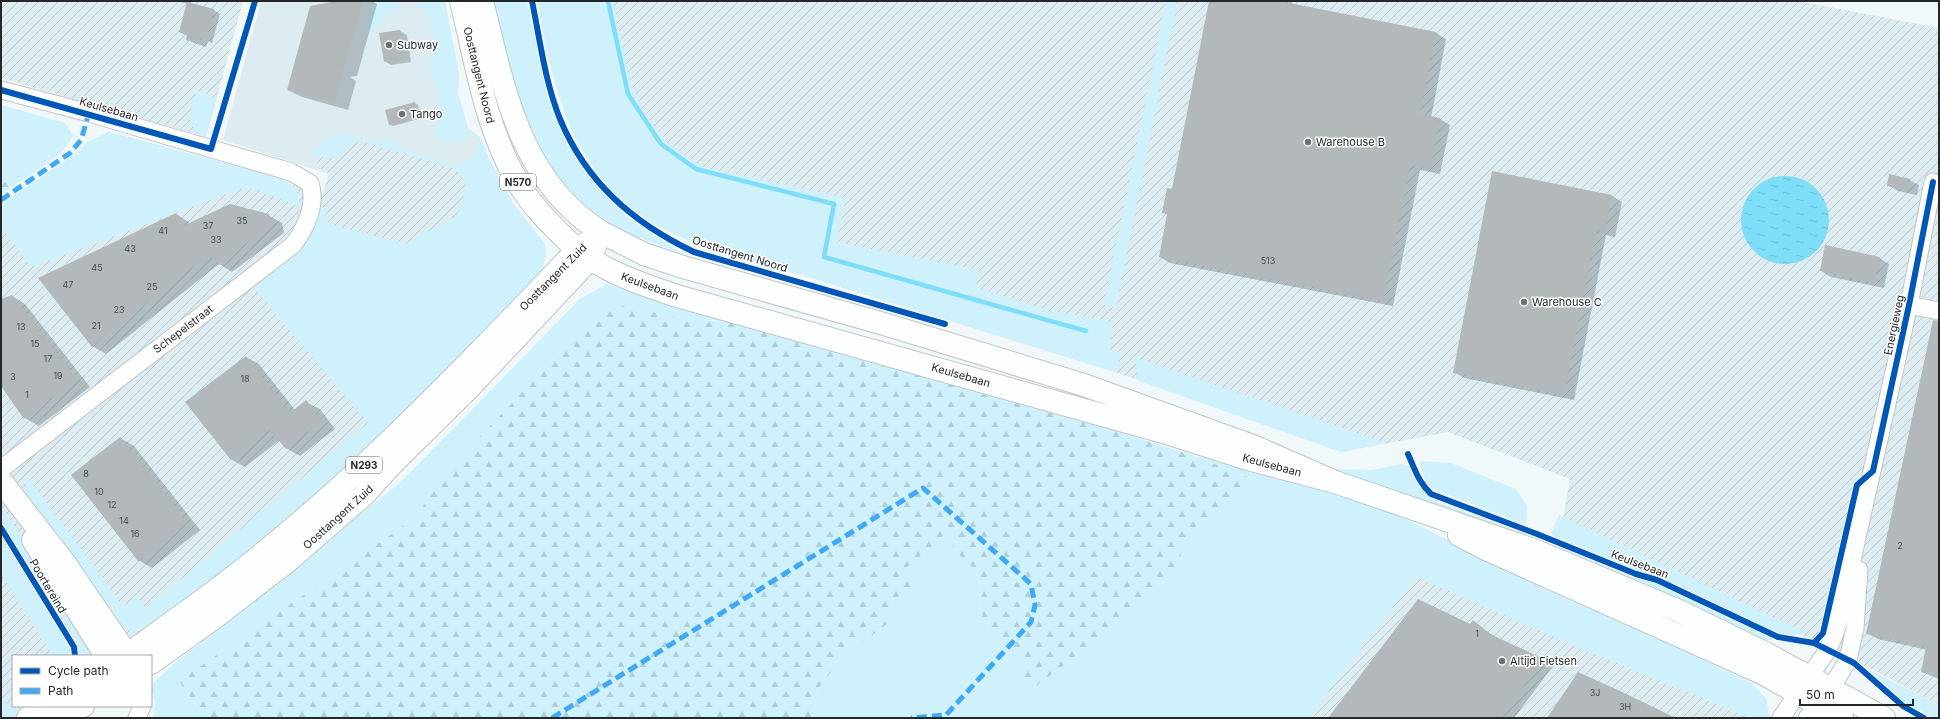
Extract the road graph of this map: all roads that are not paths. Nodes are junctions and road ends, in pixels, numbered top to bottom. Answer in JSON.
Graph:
{"nodes":[{"id":1,"x":461,"y":1,"type":"edge"},
{"id":2,"x":482,"y":1,"type":"edge"},
{"id":3,"x":1,"y":90,"type":"edge"},
{"id":4,"x":291,"y":172,"type":"joint"},
{"id":5,"x":1933,"y":182,"type":"dead end"},
{"id":6,"x":601,"y":232,"type":"junction"},
{"id":7,"x":584,"y":254,"type":"junction"},
{"id":8,"x":1909,"y":305,"type":"junction"},
{"id":9,"x":1939,"y":311,"type":"edge"},
{"id":10,"x":1,"y":469,"type":"edge"},
{"id":11,"x":1,"y":482,"type":"edge"},
{"id":12,"x":1335,"y":482,"type":"junction"},
{"id":13,"x":1864,"y":508,"type":"junction"},
{"id":14,"x":105,"y":655,"type":"edge"},
{"id":15,"x":127,"y":655,"type":"edge"},
{"id":16,"x":152,"y":662,"type":"edge"},
{"id":17,"x":1804,"y":685,"type":"junction"},
{"id":18,"x":1819,"y":704,"type":"edge"},
{"id":19,"x":46,"y":707,"type":"edge"},
{"id":20,"x":81,"y":707,"type":"edge"},
{"id":21,"x":142,"y":707,"type":"edge"},
{"id":22,"x":28,"y":718,"type":"edge"},
{"id":23,"x":62,"y":718,"type":"edge"},
{"id":24,"x":137,"y":718,"type":"edge"},
{"id":25,"x":1780,"y":718,"type":"edge"},
{"id":26,"x":1842,"y":718,"type":"edge"},
{"id":27,"x":1884,"y":718,"type":"edge"}],
"edges":[{"from":1,"to":7,"type":"main road","name":"Oosttangent Noord","number":"N570"},
{"from":2,"to":6,"type":"main road","name":"Oosttangent Noord","number":"N570"},
{"from":3,"to":4,"type":"street","name":"Keulsebaan"},
{"from":4,"to":10,"type":"street","name":"Schepelstraat"},
{"from":5,"to":8,"type":"street","name":"Energieweg"},
{"from":6,"to":7,"type":"main road","name":"Oosttangent Zuid","number":"N293"},
{"from":6,"to":12,"type":"main road","name":"Keulsebaan","number":"N570"},
{"from":7,"to":12,"type":"main road","name":"Keulsebaan","number":"N570"},
{"from":7,"to":15,"type":"main road","name":"Oosttangent Zuid","number":"N293"},
{"from":7,"to":16,"type":"main road","name":"Oosttangent Zuid","number":"N293"},
{"from":8,"to":9,"type":"street"},
{"from":8,"to":13,"type":"street","name":"Energieweg"},
{"from":11,"to":14,"type":"main road","name":"Poortereind"},
{"from":11,"to":15,"type":"main road","name":"Poortereind"},
{"from":12,"to":17,"type":"main road","name":"Keulsebaan","number":"N570"},
{"from":13,"to":17,"type":"street","name":"Energieweg"},
{"from":13,"to":18,"type":"street","name":"Energieweg"},
{"from":17,"to":18,"type":"main road","name":"Keulsebaan","number":"N570"},
{"from":17,"to":25,"type":"street","name":"Energieweg"},
{"from":18,"to":26,"type":"main road","name":"Keulsebaan","number":"N570"},
{"from":18,"to":27,"type":"main road","name":"Keulsebaan","number":"N570"},
{"from":19,"to":22,"type":"main road"},
{"from":20,"to":23,"type":"main road"},
{"from":21,"to":24,"type":"street"}]}
